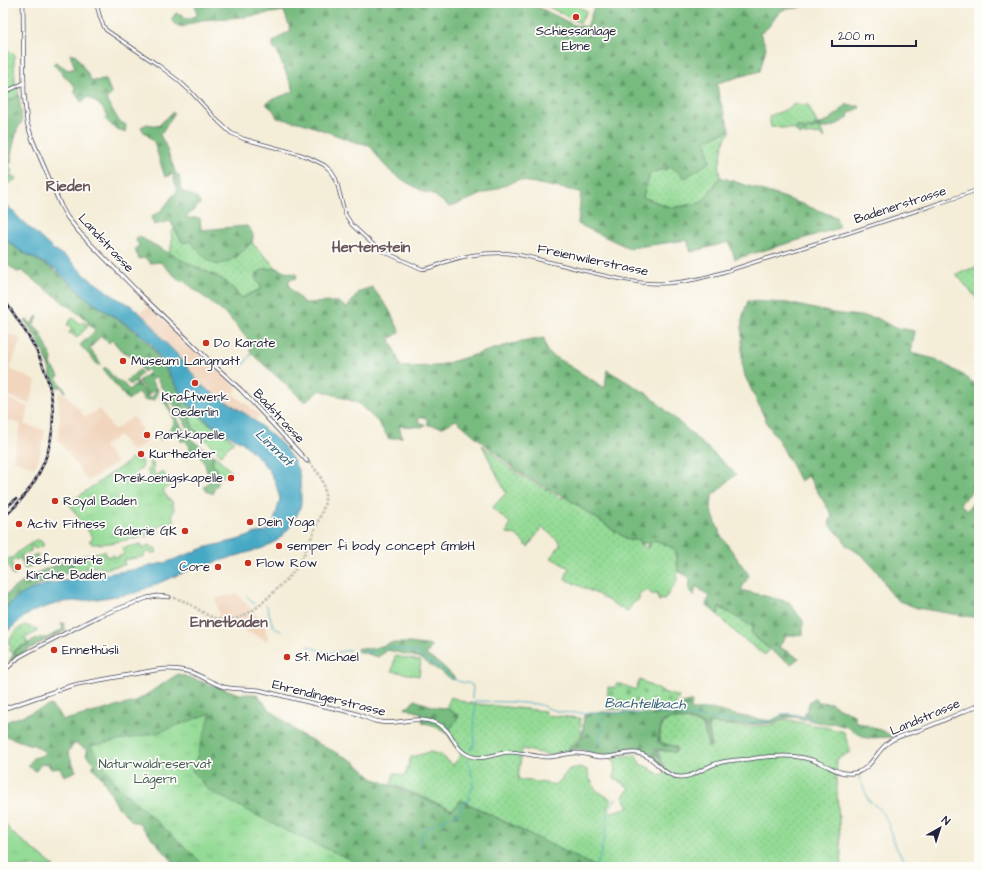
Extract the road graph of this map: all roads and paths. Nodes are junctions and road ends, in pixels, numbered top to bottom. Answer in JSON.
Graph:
{"nodes":[{"id":1,"x":22,"y":3,"type":"edge"},
{"id":2,"x":96,"y":3,"type":"edge"},
{"id":3,"x":24,"y":83,"type":"junction"},
{"id":4,"x":3,"y":94,"type":"edge"},
{"id":5,"x":979,"y":189,"type":"edge"},
{"id":6,"x":827,"y":240,"type":"joint"},
{"id":7,"x":238,"y":387,"type":"joint"},
{"id":8,"x":306,"y":460,"type":"tunnel mouth"},
{"id":9,"x":169,"y":597,"type":"tunnel mouth"},
{"id":10,"x":3,"y":672,"type":"edge"},
{"id":11,"x":979,"y":705,"type":"edge"},
{"id":12,"x":3,"y":709,"type":"edge"},
{"id":13,"x":842,"y":773,"type":"joint"}],
"edges":[{"from":1,"to":3,"type":"main road","name":"Landstrasse"},
{"from":2,"to":6,"type":"street","name":"Freienwilerstrasse"},
{"from":3,"to":4,"type":"main road"},
{"from":3,"to":7,"type":"main road","name":"Landstrasse"},
{"from":5,"to":6,"type":"street","name":"Badenerstrasse"},
{"from":7,"to":8,"type":"main road","name":"Badstrasse"},
{"from":9,"to":10,"type":"main road"},
{"from":11,"to":13,"type":"main road","name":"Landstrasse"},
{"from":12,"to":13,"type":"main road","name":"Ehrendingerstrasse"}]}
